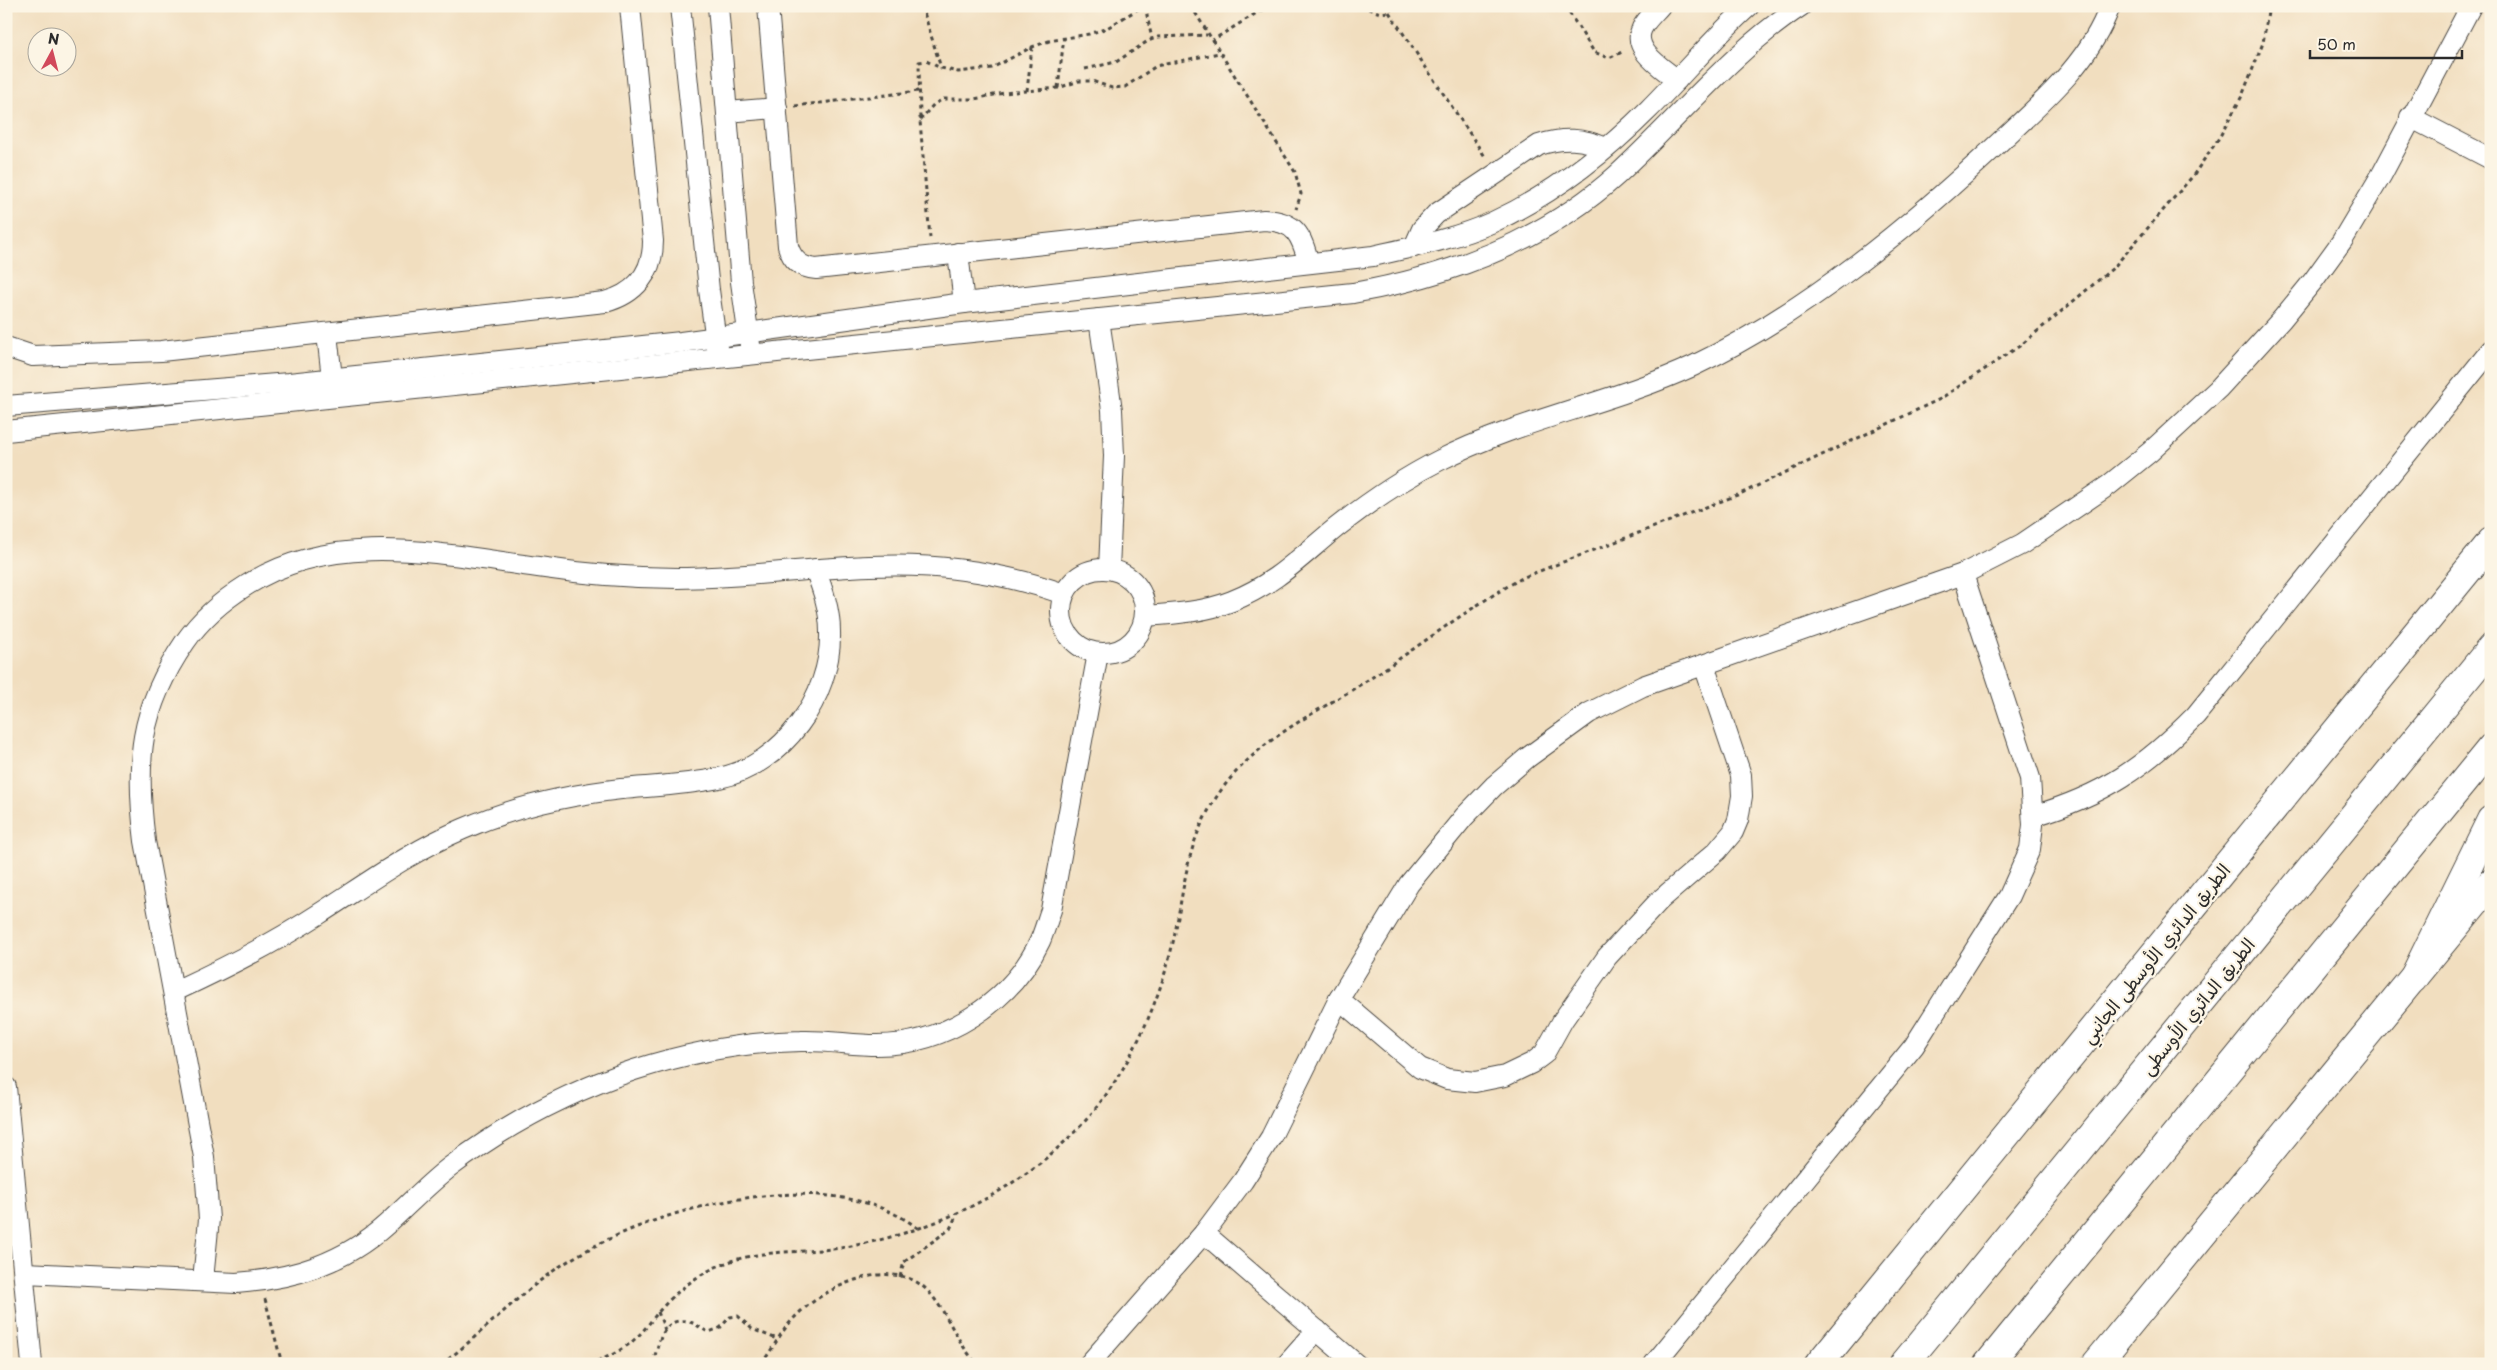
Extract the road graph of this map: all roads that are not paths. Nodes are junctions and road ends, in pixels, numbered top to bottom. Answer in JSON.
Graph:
{"nodes":[{"id":1,"x":630,"y":6,"type":"edge"},
{"id":2,"x":680,"y":6,"type":"edge"},
{"id":3,"x":718,"y":6,"type":"edge"},
{"id":4,"x":768,"y":6,"type":"edge"},
{"id":5,"x":1660,"y":6,"type":"edge"},
{"id":6,"x":1749,"y":6,"type":"edge"},
{"id":7,"x":1801,"y":6,"type":"edge"},
{"id":8,"x":2110,"y":6,"type":"edge"},
{"id":9,"x":2470,"y":6,"type":"edge"},
{"id":10,"x":1677,"y":80,"type":"junction"},
{"id":11,"x":777,"y":108,"type":"junction"},
{"id":12,"x":727,"y":112,"type":"junction"},
{"id":13,"x":2410,"y":117,"type":"junction"},
{"id":14,"x":1606,"y":148,"type":"junction"},
{"id":15,"x":2491,"y":159,"type":"edge"},
{"id":16,"x":1414,"y":247,"type":"junction"},
{"id":17,"x":958,"y":253,"type":"junction"},
{"id":18,"x":1309,"y":263,"type":"junction"},
{"id":19,"x":964,"y":303,"type":"junction"},
{"id":20,"x":873,"y":314,"type":"junction"},
{"id":21,"x":1099,"y":319,"type":"junction"},
{"id":22,"x":748,"y":332,"type":"junction"},
{"id":23,"x":328,"y":334,"type":"junction"},
{"id":24,"x":715,"y":336,"type":"junction"},
{"id":25,"x":875,"y":341,"type":"junction"},
{"id":26,"x":6,"y":346,"type":"edge"},
{"id":27,"x":2491,"y":350,"type":"edge"},
{"id":28,"x":751,"y":354,"type":"junction"},
{"id":29,"x":718,"y":357,"type":"junction"},
{"id":30,"x":332,"y":378,"type":"junction"},
{"id":31,"x":6,"y":406,"type":"edge"},
{"id":32,"x":6,"y":431,"type":"edge"},
{"id":33,"x":2491,"y":542,"type":"edge"},
{"id":34,"x":815,"y":569,"type":"junction"},
{"id":35,"x":1109,"y":569,"type":"junction"},
{"id":36,"x":1963,"y":574,"type":"junction"},
{"id":37,"x":1064,"y":594,"type":"junction"},
{"id":38,"x":1146,"y":616,"type":"junction"},
{"id":39,"x":2491,"y":648,"type":"edge"},
{"id":40,"x":1098,"y":653,"type":"junction"},
{"id":41,"x":1704,"y":665,"type":"junction"},
{"id":42,"x":2491,"y":748,"type":"edge"},
{"id":43,"x":2033,"y":816,"type":"junction"},
{"id":44,"x":2491,"y":820,"type":"edge"},
{"id":45,"x":2491,"y":883,"type":"edge"},
{"id":46,"x":2413,"y":979,"type":"junction"},
{"id":47,"x":175,"y":990,"type":"junction"},
{"id":48,"x":1340,"y":999,"type":"junction"},
{"id":49,"x":6,"y":1087,"type":"edge"},
{"id":50,"x":1204,"y":1233,"type":"junction"},
{"id":51,"x":25,"y":1273,"type":"junction"},
{"id":52,"x":203,"y":1280,"type":"junction"},
{"id":53,"x":1317,"y":1330,"type":"junction"},
{"id":54,"x":32,"y":1364,"type":"edge"},
{"id":55,"x":1089,"y":1364,"type":"edge"},
{"id":56,"x":1287,"y":1364,"type":"edge"},
{"id":57,"x":1356,"y":1364,"type":"edge"},
{"id":58,"x":1654,"y":1364,"type":"edge"},
{"id":59,"x":1819,"y":1364,"type":"edge"},
{"id":60,"x":1904,"y":1364,"type":"edge"},
{"id":61,"x":1988,"y":1364,"type":"edge"},
{"id":62,"x":2096,"y":1364,"type":"edge"}],
"edges":[{"from":1,"to":23,"type":"street"},
{"from":2,"to":24,"type":"street"},
{"from":3,"to":12,"type":"street"},
{"from":4,"to":11,"type":"street"},
{"from":5,"to":10,"type":"street"},
{"from":6,"to":10,"type":"street"},
{"from":7,"to":21,"type":"street"},
{"from":8,"to":38,"type":"street"},
{"from":9,"to":13,"type":"street"},
{"from":10,"to":14,"type":"street"},
{"from":11,"to":12,"type":"street"},
{"from":11,"to":17,"type":"street"},
{"from":12,"to":22,"type":"street"},
{"from":13,"to":15,"type":"street"},
{"from":13,"to":36,"type":"street"},
{"from":14,"to":16,"type":"street"},
{"from":14,"to":16,"type":"street"},
{"from":16,"to":18,"type":"street"},
{"from":17,"to":18,"type":"street"},
{"from":17,"to":19,"type":"street"},
{"from":18,"to":19,"type":"street"},
{"from":19,"to":20,"type":"street"},
{"from":20,"to":22,"type":"street"},
{"from":20,"to":25,"type":"street"},
{"from":21,"to":25,"type":"street"},
{"from":21,"to":35,"type":"street"},
{"from":22,"to":24,"type":"street"},
{"from":22,"to":28,"type":"street"},
{"from":23,"to":26,"type":"street"},
{"from":23,"to":30,"type":"street"},
{"from":24,"to":29,"type":"street"},
{"from":24,"to":30,"type":"street"},
{"from":25,"to":28,"type":"street"},
{"from":27,"to":43,"type":"street"},
{"from":28,"to":29,"type":"street"},
{"from":29,"to":32,"type":"street"},
{"from":30,"to":31,"type":"street"},
{"from":33,"to":59,"type":"highway","name":"الطريق الدائري الأوسطى الجانبي"},
{"from":34,"to":37,"type":"street"},
{"from":34,"to":47,"type":"street"},
{"from":34,"to":47,"type":"street"},
{"from":35,"to":37,"type":"street"},
{"from":35,"to":38,"type":"street"},
{"from":36,"to":41,"type":"street"},
{"from":36,"to":43,"type":"street"},
{"from":37,"to":40,"type":"street"},
{"from":38,"to":40,"type":"street"},
{"from":39,"to":60,"type":"highway","name":"الطريق الدائري الأوسطى"},
{"from":40,"to":52,"type":"street"},
{"from":41,"to":48,"type":"street"},
{"from":41,"to":48,"type":"street"},
{"from":42,"to":61,"type":"highway"},
{"from":43,"to":58,"type":"street"},
{"from":44,"to":46,"type":"highway"},
{"from":45,"to":46,"type":"highway"},
{"from":46,"to":62,"type":"highway"},
{"from":47,"to":52,"type":"street"},
{"from":48,"to":50,"type":"street"},
{"from":49,"to":51,"type":"street"},
{"from":50,"to":53,"type":"street"},
{"from":50,"to":55,"type":"street"},
{"from":51,"to":52,"type":"street"},
{"from":51,"to":54,"type":"street"},
{"from":53,"to":56,"type":"street"},
{"from":53,"to":57,"type":"street"}]}
